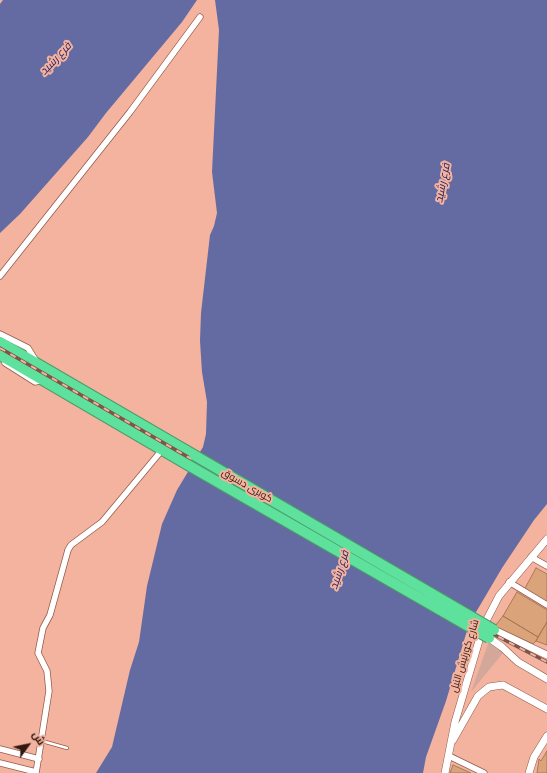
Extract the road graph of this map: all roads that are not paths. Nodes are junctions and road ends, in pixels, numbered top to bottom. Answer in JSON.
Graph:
{"nodes":[{"id":1,"x":200,"y":17,"type":"dead end"},
{"id":2,"x":0,"y":276,"type":"edge"},
{"id":3,"x":0,"y":334,"type":"edge"},
{"id":4,"x":4,"y":344,"type":"edge"},
{"id":5,"x":1,"y":357,"type":"edge"},
{"id":6,"x":36,"y":363,"type":"junction"},
{"id":7,"x":162,"y":450,"type":"junction"},
{"id":8,"x":547,"y":539,"type":"edge"},
{"id":9,"x":531,"y":557,"type":"junction"},
{"id":10,"x":547,"y":566,"type":"edge"},
{"id":11,"x":509,"y":582,"type":"junction"},
{"id":12,"x":547,"y":605,"type":"edge"},
{"id":13,"x":491,"y":634,"type":"junction"},
{"id":14,"x":547,"y":655,"type":"edge"},
{"id":15,"x":547,"y":679,"type":"edge"},
{"id":16,"x":547,"y":709,"type":"edge"},
{"id":17,"x":547,"y":736,"type":"edge"},
{"id":18,"x":42,"y":741,"type":"junction"},
{"id":19,"x":450,"y":744,"type":"junction"},
{"id":20,"x":67,"y":748,"type":"dead end"},
{"id":21,"x":0,"y":749,"type":"edge"},
{"id":22,"x":449,"y":756,"type":"junction"},
{"id":23,"x":39,"y":759,"type":"junction"},
{"id":24,"x":0,"y":762,"type":"edge"},
{"id":25,"x":36,"y":773,"type":"edge"},
{"id":26,"x":446,"y":773,"type":"edge"},
{"id":27,"x":484,"y":773,"type":"edge"},
{"id":28,"x":529,"y":773,"type":"edge"}],
"edges":[{"from":1,"to":2,"type":"street"},
{"from":3,"to":6,"type":"street"},
{"from":4,"to":6,"type":"highway","name":"كوبرى دسوق"},
{"from":5,"to":7,"type":"highway","name":"كوبرى دسوق"},
{"from":6,"to":13,"type":"highway","name":"كوبرى دسوق","bridge":true},
{"from":7,"to":13,"type":"highway","name":"كوبرى دسوق","bridge":true},
{"from":7,"to":18,"type":"street"},
{"from":8,"to":9,"type":"main road","name":"شارع كورنيش النيل"},
{"from":9,"to":10,"type":"street"},
{"from":9,"to":11,"type":"main road","name":"شارع كورنيش النيل"},
{"from":11,"to":12,"type":"street"},
{"from":11,"to":19,"type":"main road","name":"شارع كورنيش النيل"},
{"from":13,"to":14,"type":"main road"},
{"from":13,"to":15,"type":"main road"},
{"from":16,"to":19,"type":"main road"},
{"from":17,"to":28,"type":"main road"},
{"from":18,"to":20,"type":"lane"},
{"from":18,"to":23,"type":"street"},
{"from":19,"to":22,"type":"main road","name":"شارع كورنيش النيل"},
{"from":21,"to":23,"type":"street"},
{"from":22,"to":26,"type":"main road","name":"شارع كورنيش النيل"},
{"from":22,"to":27,"type":"street"},
{"from":23,"to":25,"type":"street"},
{"from":24,"to":25,"type":"street"}]}
